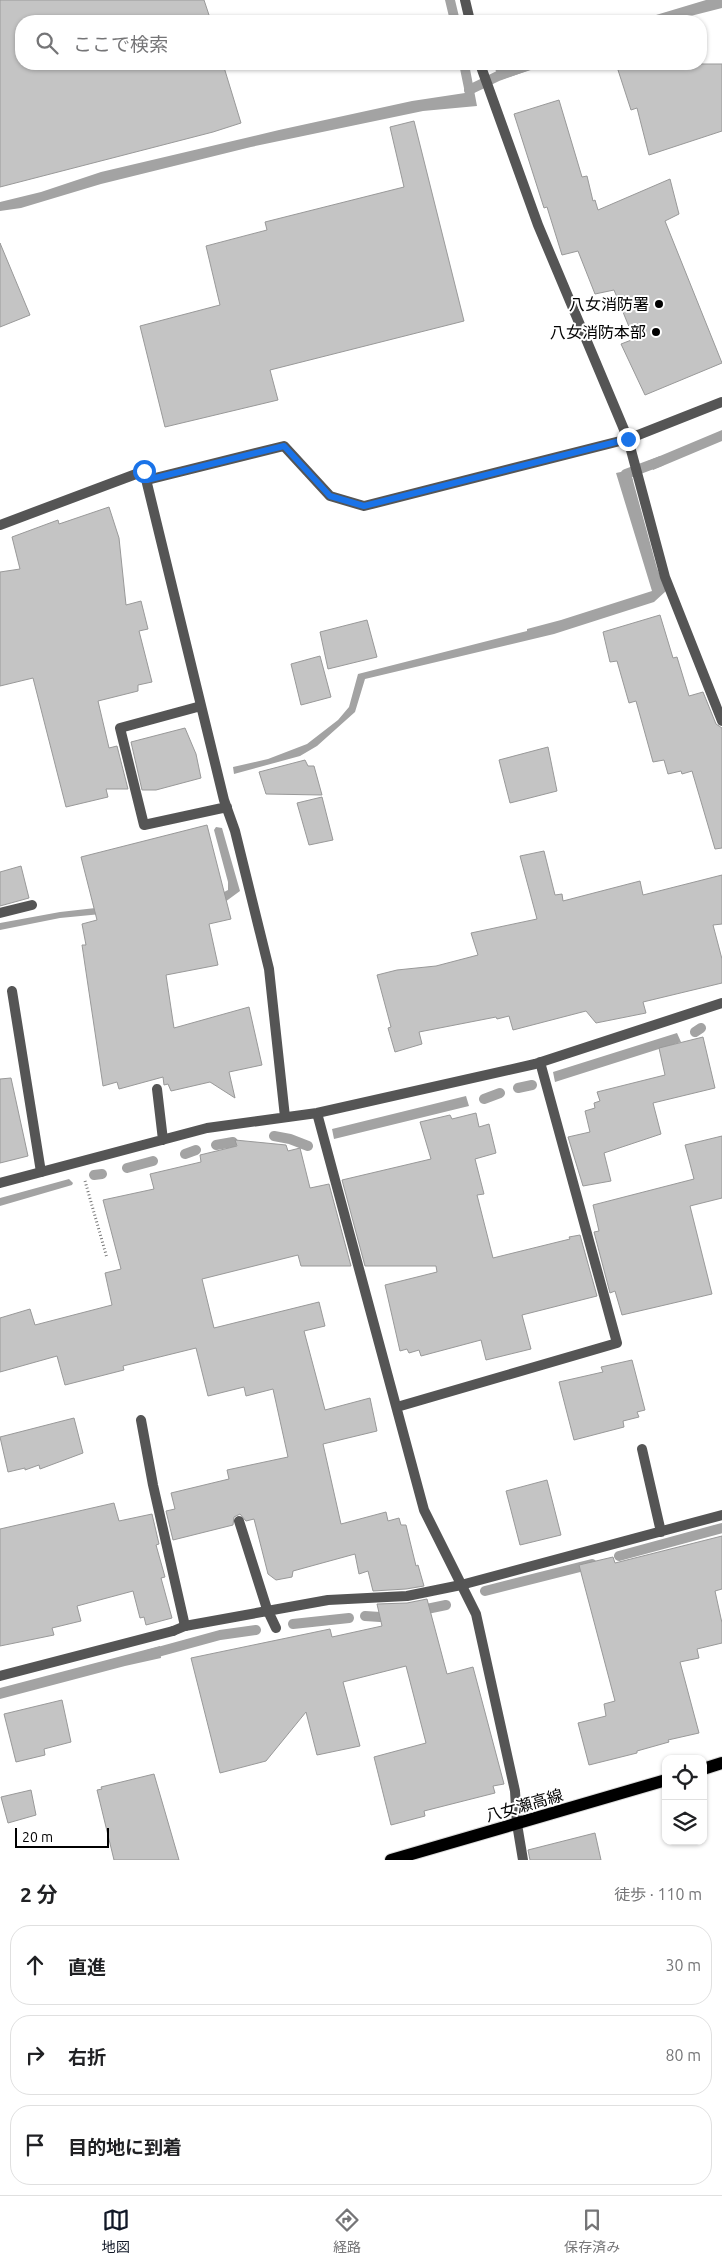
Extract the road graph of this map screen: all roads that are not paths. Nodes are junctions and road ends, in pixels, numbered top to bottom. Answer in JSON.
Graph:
{"nodes":[{"id":1,"x":465,"y":0,"type":"edge"},
{"id":2,"x":469,"y":15,"type":"edge"},
{"id":3,"x":481,"y":70,"type":"edge"},
{"id":4,"x":722,"y":402,"type":"edge"},
{"id":5,"x":628,"y":439,"type":"junction"},
{"id":6,"x":147,"y":480,"type":"junction"},
{"id":7,"x":0,"y":525,"type":"edge"},
{"id":8,"x":202,"y":706,"type":"junction"},
{"id":9,"x":722,"y":721,"type":"edge"},
{"id":10,"x":227,"y":807,"type":"junction"},
{"id":11,"x":32,"y":905,"type":"dead end"},
{"id":12,"x":0,"y":913,"type":"edge"},
{"id":13,"x":12,"y":991,"type":"dead end"},
{"id":14,"x":722,"y":1003,"type":"edge"},
{"id":15,"x":540,"y":1062,"type":"junction"},
{"id":16,"x":157,"y":1089,"type":"dead end"},
{"id":17,"x":317,"y":1113,"type":"junction"},
{"id":18,"x":285,"y":1118,"type":"junction"},
{"id":19,"x":163,"y":1140,"type":"junction"},
{"id":20,"x":41,"y":1172,"type":"junction"},
{"id":21,"x":0,"y":1183,"type":"edge"},
{"id":22,"x":397,"y":1407,"type":"junction"},
{"id":23,"x":141,"y":1420,"type":"dead end"},
{"id":24,"x":642,"y":1449,"type":"dead end"},
{"id":25,"x":722,"y":1516,"type":"edge"},
{"id":26,"x":239,"y":1521,"type":"dead end"},
{"id":27,"x":661,"y":1532,"type":"junction"},
{"id":28,"x":461,"y":1585,"type":"junction"},
{"id":29,"x":267,"y":1609,"type":"junction"},
{"id":30,"x":185,"y":1626,"type":"junction"},
{"id":31,"x":276,"y":1628,"type":"dead end"},
{"id":32,"x":0,"y":1676,"type":"edge"},
{"id":33,"x":722,"y":1763,"type":"edge"},
{"id":34,"x":707,"y":1768,"type":"edge"},
{"id":35,"x":662,"y":1781,"type":"edge"},
{"id":36,"x":517,"y":1824,"type":"junction"},
{"id":37,"x":391,"y":1860,"type":"edge"},
{"id":38,"x":523,"y":1860,"type":"edge"}],
"edges":[{"from":1,"to":2,"type":"street"},
{"from":3,"to":5,"type":"street"},
{"from":4,"to":5,"type":"street"},
{"from":5,"to":6,"type":"street"},
{"from":5,"to":9,"type":"street"},
{"from":6,"to":7,"type":"street"},
{"from":6,"to":8,"type":"street"},
{"from":8,"to":10,"type":"street"},
{"from":8,"to":10,"type":"street"},
{"from":10,"to":18,"type":"street"},
{"from":11,"to":12,"type":"street"},
{"from":13,"to":20,"type":"street"},
{"from":14,"to":15,"type":"street"},
{"from":15,"to":17,"type":"street"},
{"from":15,"to":22,"type":"street"},
{"from":16,"to":19,"type":"street"},
{"from":17,"to":18,"type":"street"},
{"from":17,"to":22,"type":"street"},
{"from":18,"to":19,"type":"street"},
{"from":19,"to":20,"type":"street"},
{"from":20,"to":21,"type":"street"},
{"from":22,"to":28,"type":"street"},
{"from":23,"to":30,"type":"street"},
{"from":24,"to":27,"type":"street"},
{"from":25,"to":27,"type":"street"},
{"from":26,"to":29,"type":"street"},
{"from":27,"to":28,"type":"street"},
{"from":28,"to":29,"type":"street"},
{"from":28,"to":36,"type":"street"},
{"from":29,"to":30,"type":"street"},
{"from":29,"to":31,"type":"street"},
{"from":30,"to":32,"type":"street"},
{"from":33,"to":34,"type":"main road"},
{"from":35,"to":36,"type":"main road","name":"八女瀬高線"},
{"from":36,"to":37,"type":"main road","name":"八女瀬高線"},
{"from":36,"to":38,"type":"street"}]}
